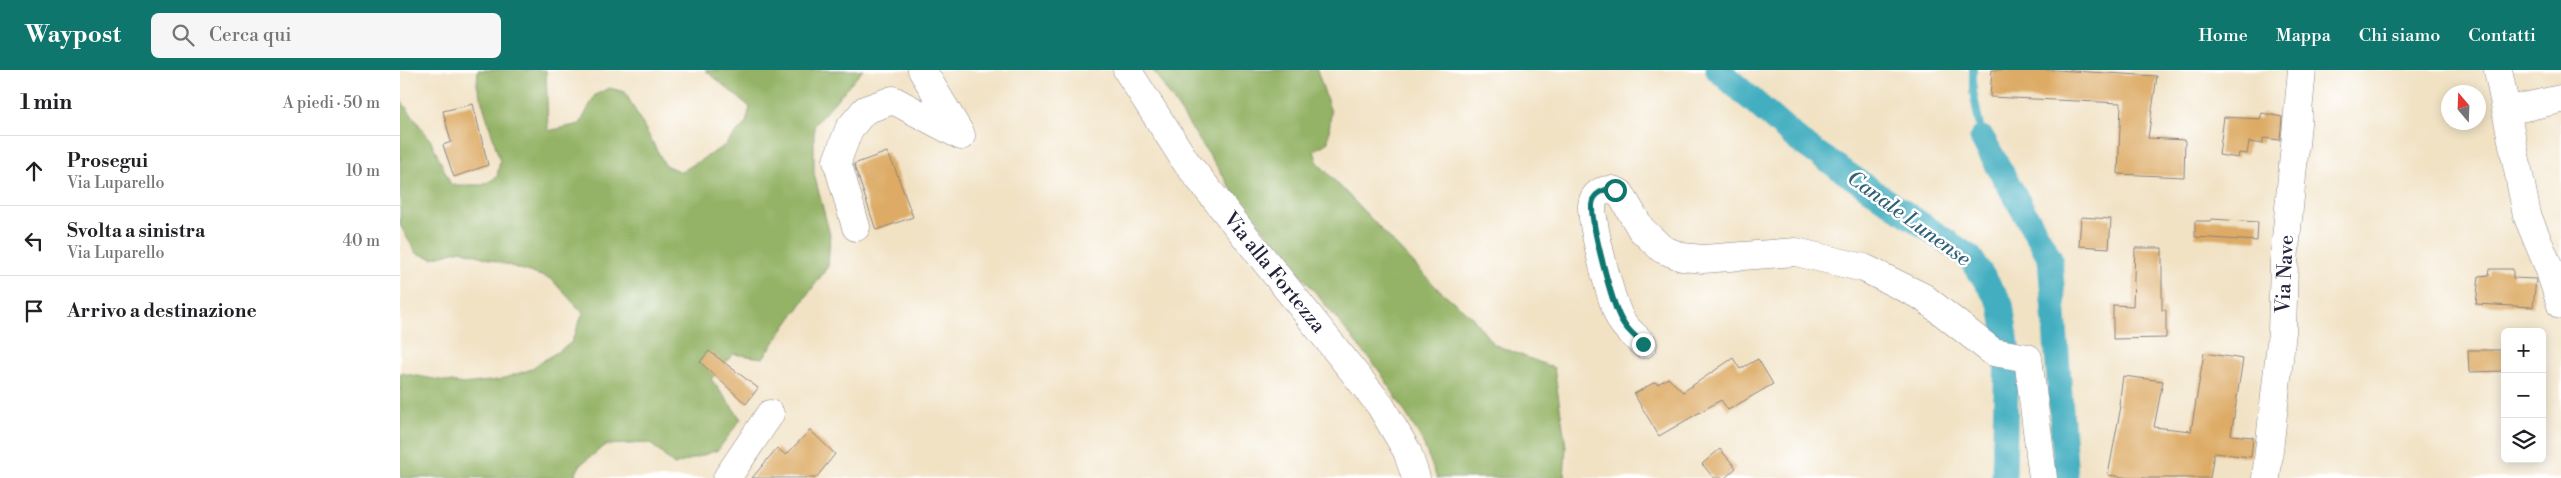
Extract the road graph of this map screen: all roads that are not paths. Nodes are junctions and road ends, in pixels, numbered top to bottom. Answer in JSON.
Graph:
{"nodes":[{"id":1,"x":922,"y":70,"type":"edge"},
{"id":2,"x":1127,"y":70,"type":"edge"},
{"id":3,"x":2302,"y":70,"type":"edge"},
{"id":4,"x":2498,"y":70,"type":"edge"},
{"id":5,"x":2561,"y":99,"type":"edge"},
{"id":6,"x":2506,"y":111,"type":"junction"},
{"id":7,"x":856,"y":227,"type":"dead end"},
{"id":8,"x":2561,"y":305,"type":"edge"},
{"id":9,"x":1643,"y":344,"type":"dead end"},
{"id":10,"x":770,"y":414,"type":"dead end"},
{"id":11,"x":727,"y":478,"type":"edge"},
{"id":12,"x":1416,"y":478,"type":"edge"},
{"id":13,"x":2043,"y":478,"type":"edge"},
{"id":14,"x":2266,"y":478,"type":"edge"}],
"edges":[{"from":1,"to":7,"type":"street"},
{"from":2,"to":12,"type":"street","name":"Via alla Fortezza"},
{"from":3,"to":14,"type":"street","name":"Via Nave"},
{"from":4,"to":6,"type":"street"},
{"from":5,"to":6,"type":"street"},
{"from":6,"to":8,"type":"street"},
{"from":9,"to":13,"type":"street"},
{"from":10,"to":11,"type":"street"}]}
